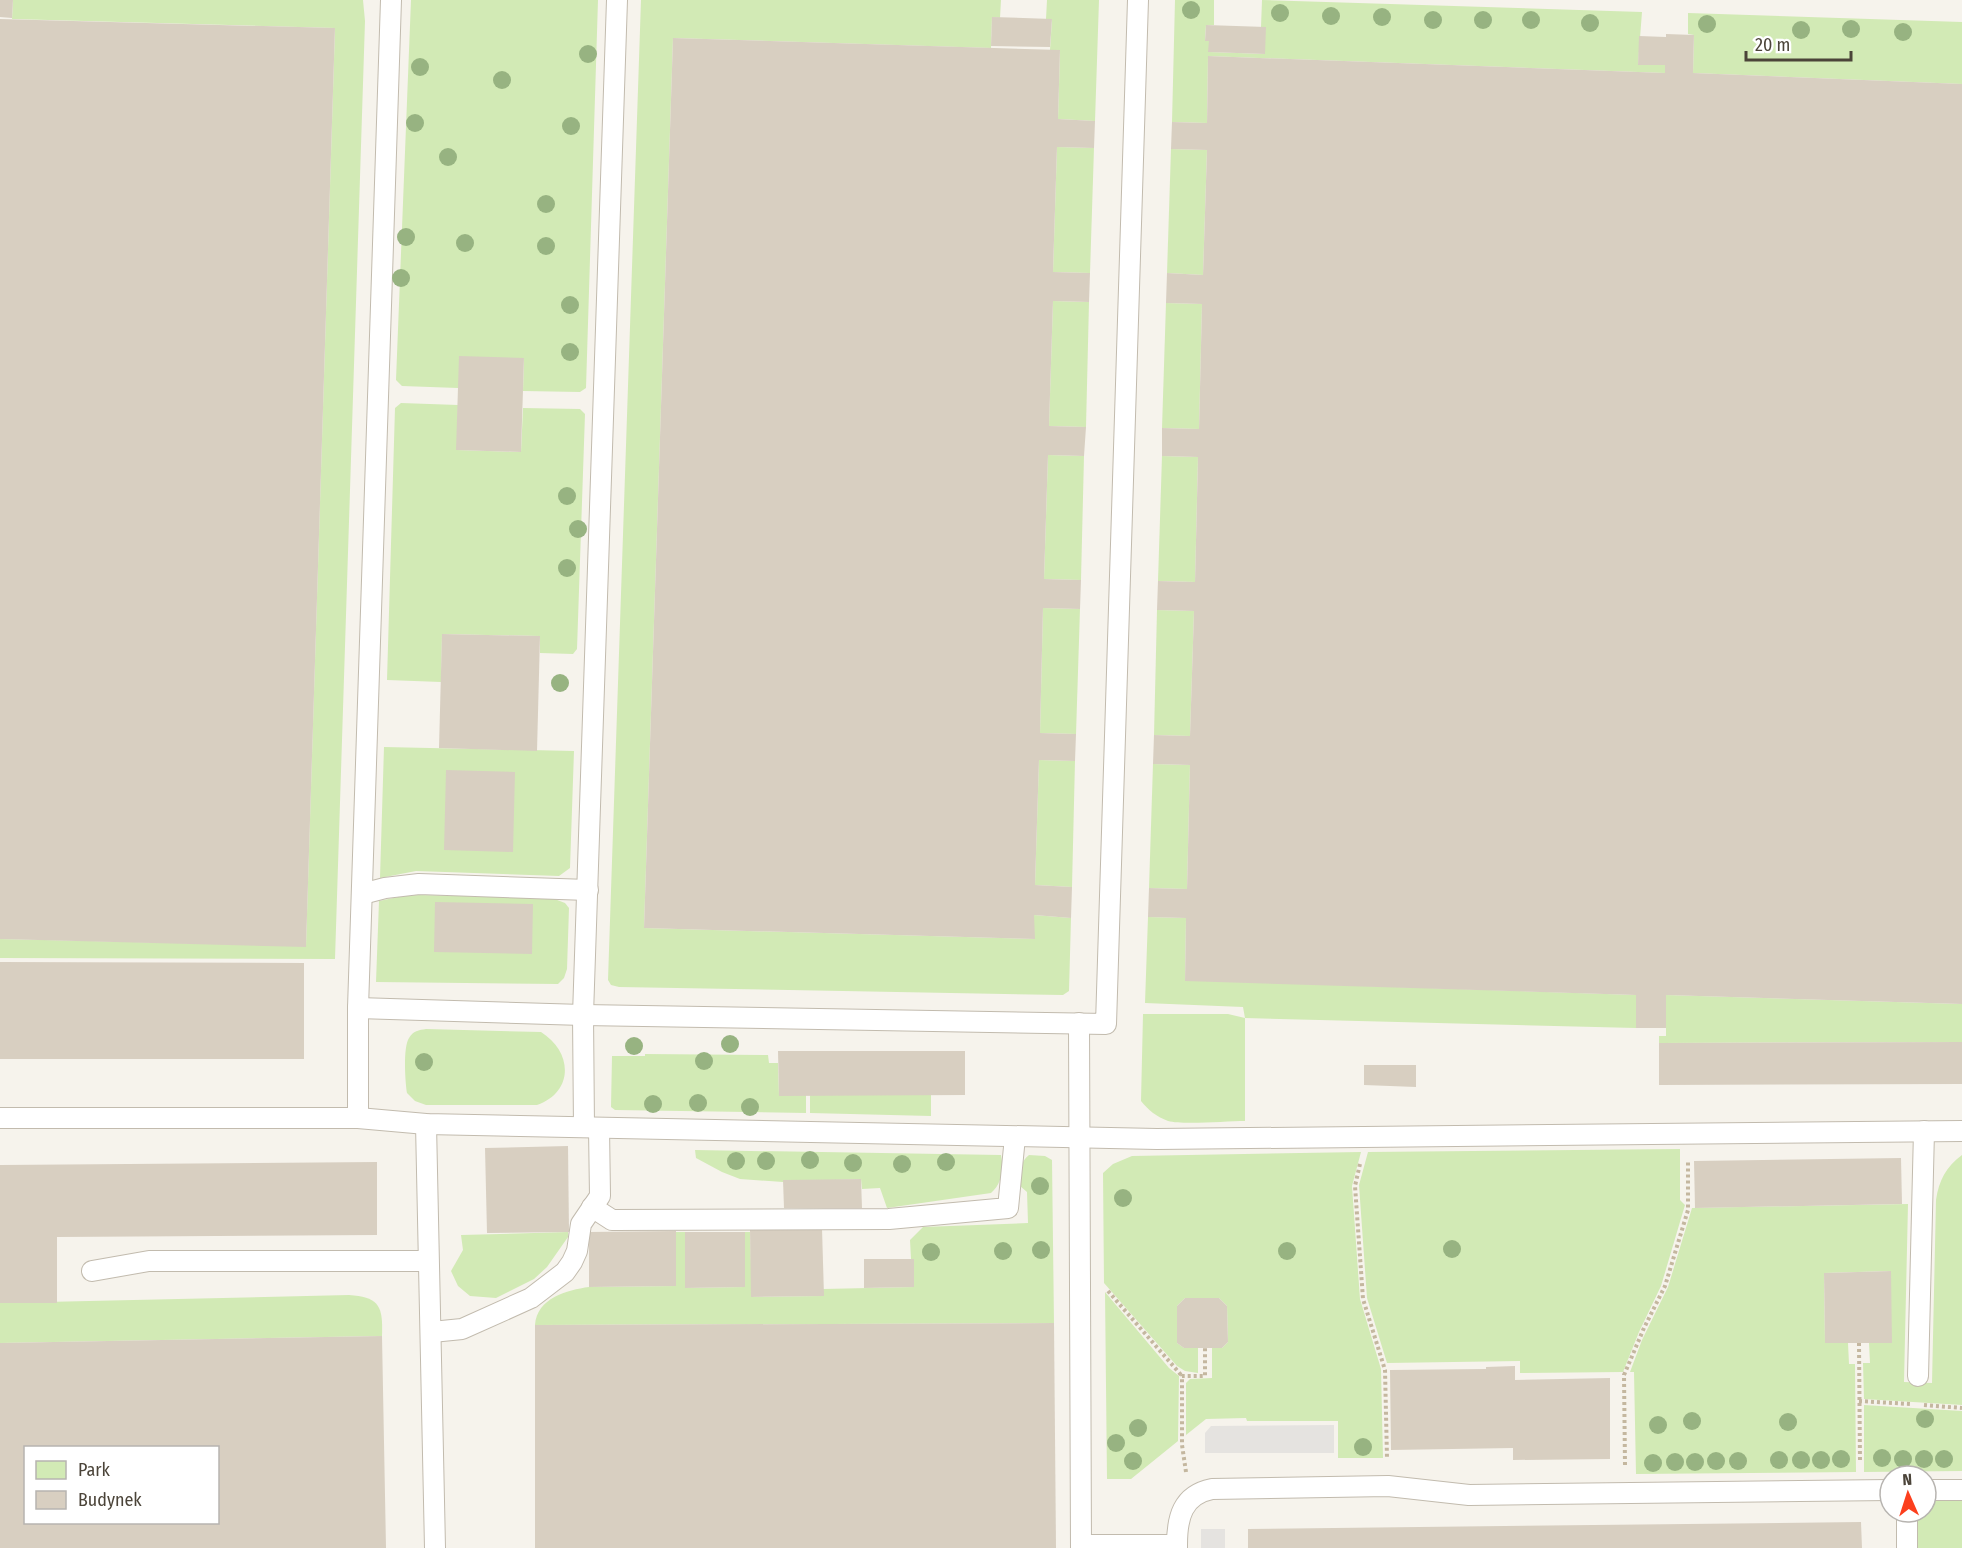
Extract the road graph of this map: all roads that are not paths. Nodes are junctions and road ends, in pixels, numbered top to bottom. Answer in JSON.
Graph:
{"nodes":[{"id":1,"x":391,"y":0,"type":"edge"},
{"id":2,"x":616,"y":0,"type":"edge"},
{"id":3,"x":1138,"y":0,"type":"edge"},
{"id":4,"x":588,"y":890,"type":"junction"},
{"id":5,"x":362,"y":894,"type":"junction"},
{"id":6,"x":358,"y":1008,"type":"junction"},
{"id":7,"x":583,"y":1015,"type":"junction"},
{"id":8,"x":1079,"y":1023,"type":"junction"},
{"id":9,"x":0,"y":1118,"type":"edge"},
{"id":10,"x":358,"y":1118,"type":"junction"},
{"id":11,"x":426,"y":1124,"type":"junction"},
{"id":12,"x":591,"y":1128,"type":"junction"},
{"id":13,"x":1924,"y":1131,"type":"junction"},
{"id":14,"x":1962,"y":1131,"type":"edge"},
{"id":15,"x":1015,"y":1137,"type":"junction"},
{"id":16,"x":1079,"y":1138,"type":"junction"},
{"id":17,"x":592,"y":1207,"type":"junction"},
{"id":18,"x":428,"y":1261,"type":"junction"},
{"id":19,"x":92,"y":1271,"type":"dead end"},
{"id":20,"x":432,"y":1332,"type":"junction"},
{"id":21,"x":1918,"y":1376,"type":"dead end"},
{"id":22,"x":1878,"y":1490,"type":"edge"},
{"id":23,"x":1938,"y":1490,"type":"edge"},
{"id":24,"x":1962,"y":1490,"type":"edge"},
{"id":25,"x":1907,"y":1524,"type":"edge"},
{"id":26,"x":1081,"y":1546,"type":"edge"},
{"id":27,"x":1177,"y":1547,"type":"edge"},
{"id":28,"x":435,"y":1548,"type":"edge"},
{"id":29,"x":1907,"y":1548,"type":"edge"}],
"edges":[{"from":1,"to":5,"type":"lane"},
{"from":2,"to":4,"type":"lane"},
{"from":3,"to":8,"type":"lane"},
{"from":4,"to":5,"type":"lane"},
{"from":4,"to":7,"type":"lane"},
{"from":5,"to":6,"type":"lane"},
{"from":6,"to":7,"type":"lane"},
{"from":6,"to":10,"type":"lane"},
{"from":7,"to":8,"type":"lane"},
{"from":7,"to":12,"type":"lane"},
{"from":8,"to":16,"type":"lane"},
{"from":9,"to":10,"type":"lane"},
{"from":10,"to":11,"type":"lane"},
{"from":11,"to":12,"type":"lane"},
{"from":11,"to":18,"type":"lane"},
{"from":12,"to":15,"type":"lane"},
{"from":12,"to":17,"type":"lane"},
{"from":13,"to":14,"type":"lane"},
{"from":13,"to":16,"type":"lane"},
{"from":13,"to":21,"type":"lane"},
{"from":15,"to":16,"type":"lane"},
{"from":15,"to":17,"type":"lane"},
{"from":16,"to":26,"type":"lane"},
{"from":17,"to":20,"type":"lane"},
{"from":18,"to":19,"type":"lane"},
{"from":18,"to":20,"type":"lane"},
{"from":20,"to":28,"type":"lane"},
{"from":22,"to":27,"type":"lane"},
{"from":23,"to":24,"type":"lane"},
{"from":25,"to":29,"type":"lane"},
{"from":26,"to":27,"type":"lane"}]}
